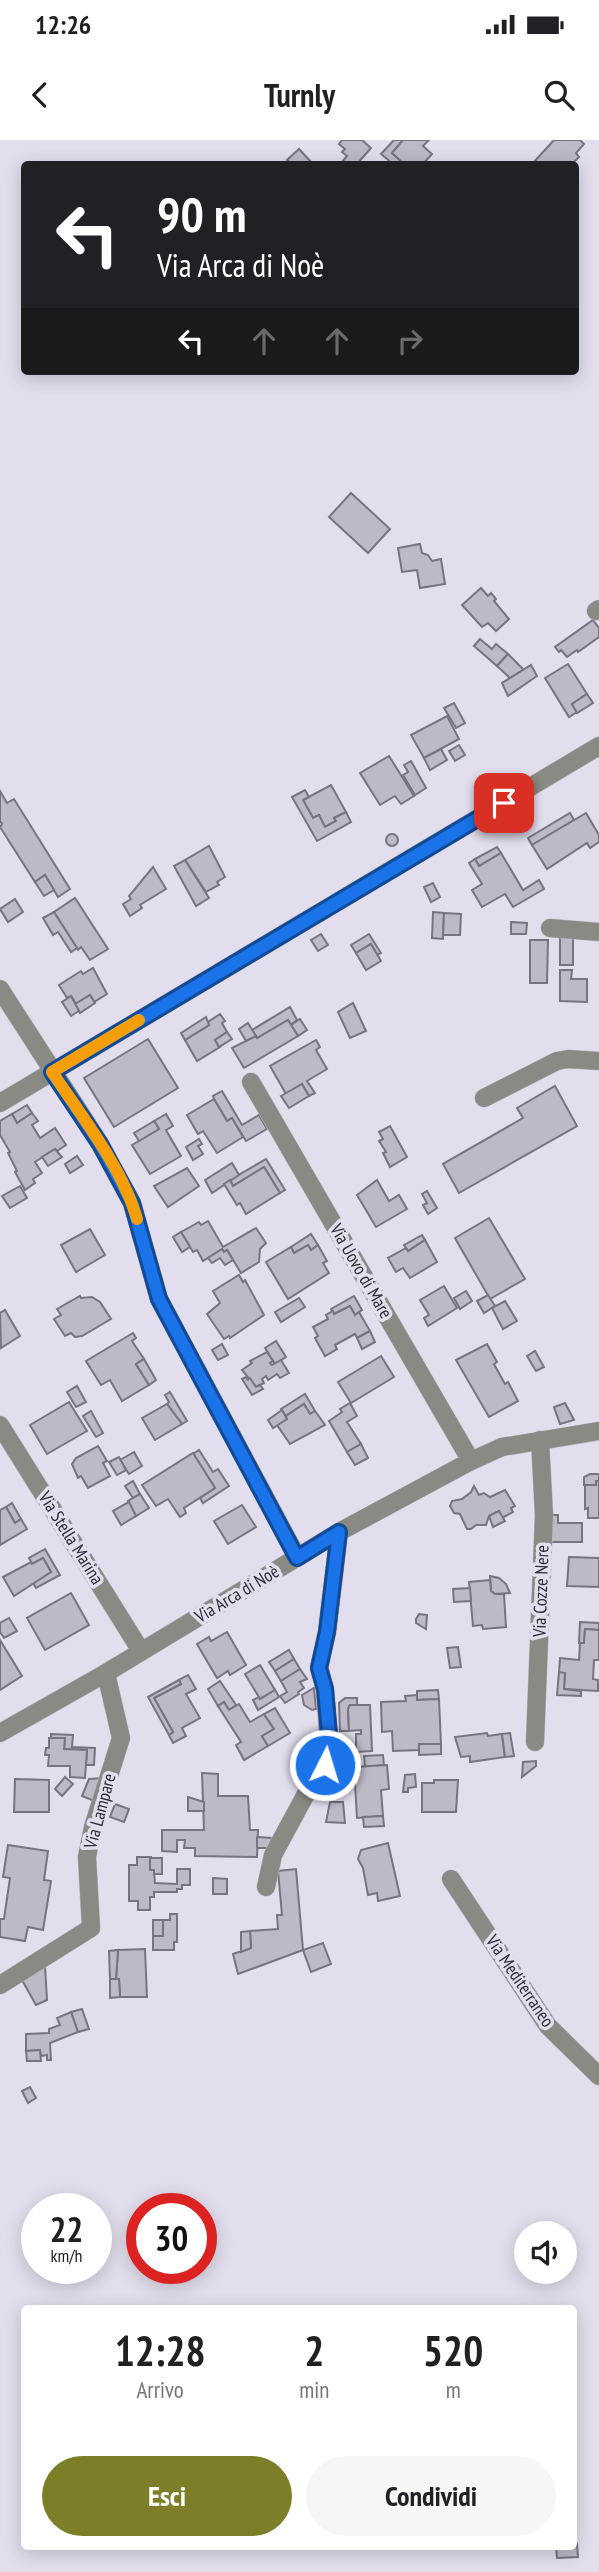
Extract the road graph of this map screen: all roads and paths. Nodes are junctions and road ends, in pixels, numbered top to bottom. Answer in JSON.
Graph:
{"nodes":[{"id":1,"x":599,"y":746,"type":"edge"},
{"id":2,"x":551,"y":928,"type":"dead end"},
{"id":3,"x":599,"y":932,"type":"edge"},
{"id":4,"x":0,"y":989,"type":"edge"},
{"id":5,"x":599,"y":1061,"type":"edge"},
{"id":6,"x":52,"y":1072,"type":"junction"},
{"id":7,"x":251,"y":1082,"type":"dead end"},
{"id":8,"x":484,"y":1098,"type":"dead end"},
{"id":9,"x":0,"y":1103,"type":"edge"},
{"id":10,"x":0,"y":1425,"type":"edge"},
{"id":11,"x":599,"y":1432,"type":"edge"},
{"id":12,"x":540,"y":1440,"type":"junction"},
{"id":13,"x":471,"y":1461,"type":"junction"},
{"id":14,"x":339,"y":1532,"type":"junction"},
{"id":15,"x":297,"y":1558,"type":"junction"},
{"id":16,"x":141,"y":1651,"type":"junction"},
{"id":17,"x":106,"y":1673,"type":"junction"},
{"id":18,"x":0,"y":1733,"type":"edge"},
{"id":19,"x":535,"y":1742,"type":"dead end"},
{"id":20,"x":451,"y":1878,"type":"dead end"},
{"id":21,"x":266,"y":1888,"type":"dead end"},
{"id":22,"x":0,"y":1985,"type":"edge"},
{"id":23,"x":599,"y":2076,"type":"edge"}],
"edges":[{"from":1,"to":6,"type":"street"},
{"from":2,"to":3,"type":"street"},
{"from":4,"to":6,"type":"street"},
{"from":5,"to":8,"type":"street"},
{"from":6,"to":9,"type":"street"},
{"from":6,"to":15,"type":"street"},
{"from":7,"to":13,"type":"street","name":"Via Uovo di Mare"},
{"from":10,"to":16,"type":"street","name":"Via Stella Marina"},
{"from":11,"to":12,"type":"street","name":"Via Arca di Noè"},
{"from":12,"to":13,"type":"street","name":"Via Arca di Noè"},
{"from":12,"to":19,"type":"street","name":"Via Cozze Nere"},
{"from":13,"to":14,"type":"street","name":"Via Arca di Noè"},
{"from":14,"to":15,"type":"street","name":"Via Arca di Noè"},
{"from":14,"to":21,"type":"street"},
{"from":15,"to":16,"type":"street","name":"Via Arca di Noè"},
{"from":16,"to":17,"type":"street","name":"Via Arca di Noè"},
{"from":17,"to":18,"type":"street","name":"Via Arca di Noè"},
{"from":17,"to":22,"type":"street","name":"Via Lampare"},
{"from":20,"to":23,"type":"street","name":"Via Mediterraneo"}]}
